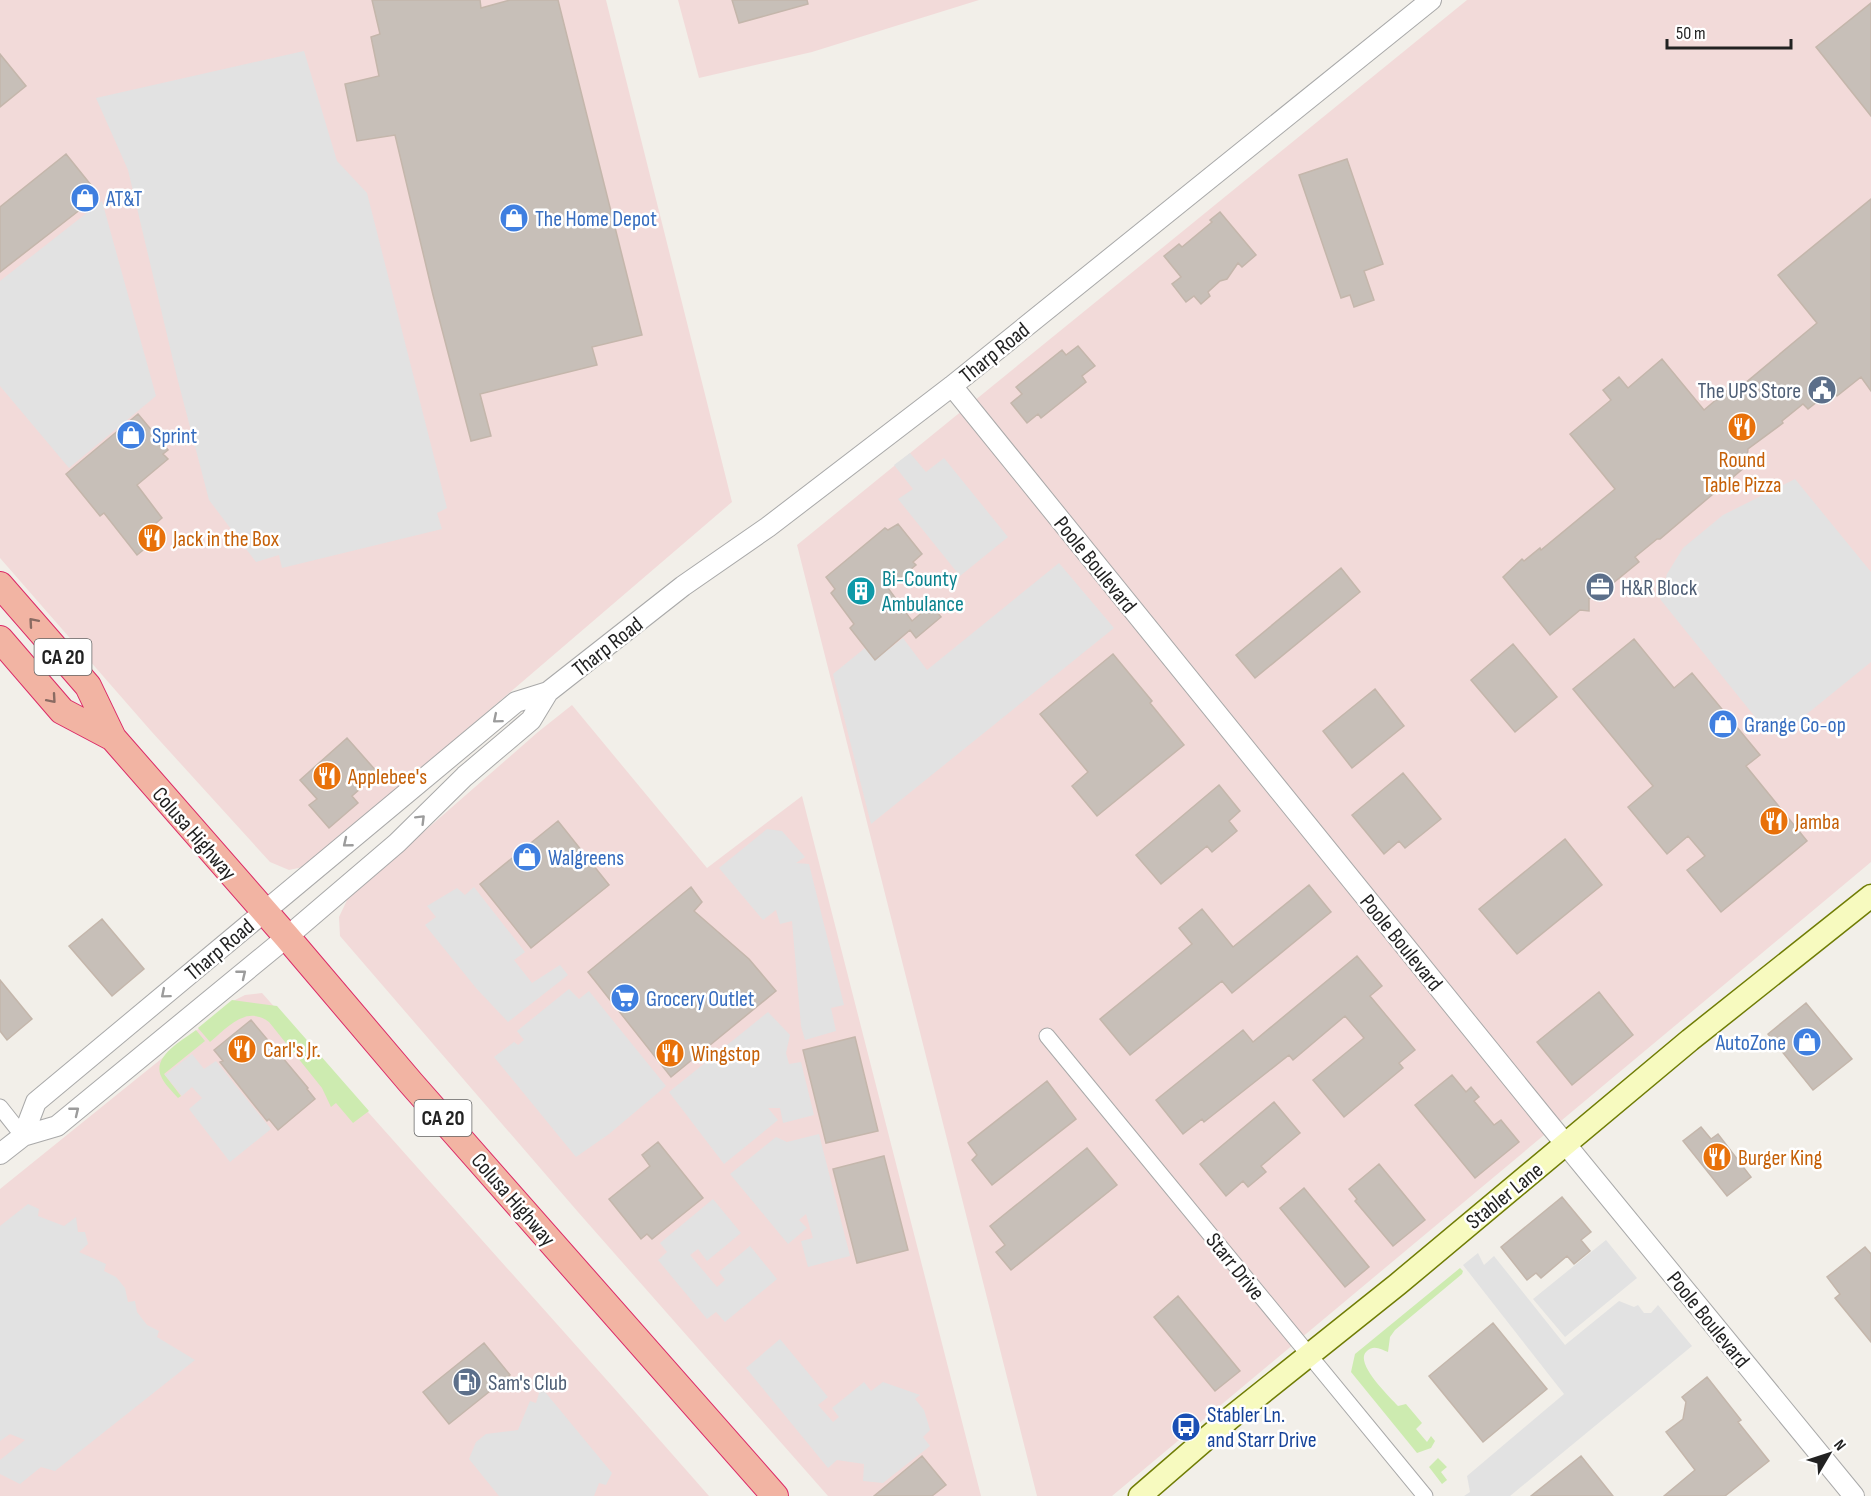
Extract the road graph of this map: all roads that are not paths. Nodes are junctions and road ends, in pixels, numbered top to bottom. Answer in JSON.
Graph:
{"nodes":[{"id":1,"x":1431,"y":0,"type":"edge"},
{"id":2,"x":952,"y":386,"type":"junction"},
{"id":3,"x":0,"y":585,"type":"edge"},
{"id":4,"x":0,"y":639,"type":"edge"},
{"id":5,"x":548,"y":692,"type":"junction"},
{"id":6,"x":113,"y":738,"type":"junction"},
{"id":7,"x":1871,"y":896,"type":"edge"},
{"id":8,"x":264,"y":911,"type":"junction"},
{"id":9,"x":287,"y":937,"type":"junction"},
{"id":10,"x":1047,"y":1036,"type":"dead end"},
{"id":11,"x":0,"y":1107,"type":"edge"},
{"id":12,"x":23,"y":1136,"type":"junction"},
{"id":13,"x":1566,"y":1144,"type":"junction"},
{"id":14,"x":0,"y":1154,"type":"edge"},
{"id":15,"x":1310,"y":1355,"type":"junction"},
{"id":16,"x":775,"y":1496,"type":"edge"},
{"id":17,"x":1140,"y":1496,"type":"edge"},
{"id":18,"x":1425,"y":1496,"type":"edge"},
{"id":19,"x":1854,"y":1496,"type":"edge"}],
"edges":[{"from":1,"to":2,"type":"street","name":"Tharp Road"},
{"from":2,"to":5,"type":"street","name":"Tharp Road"},
{"from":2,"to":13,"type":"street","name":"Poole Boulevard"},
{"from":6,"to":3,"type":"highway","name":"Colusa Highway","number":"CA 20","one_way":true},
{"from":4,"to":6,"type":"highway","name":"Colusa Highway","number":"CA 20","one_way":true},
{"from":5,"to":8,"type":"street","name":"Tharp Road","one_way":true},
{"from":9,"to":5,"type":"street","name":"Tharp Road","one_way":true},
{"from":6,"to":8,"type":"highway","name":"Colusa Highway","number":"CA 20"},
{"from":7,"to":13,"type":"main road","name":"Stabler Lane"},
{"from":8,"to":9,"type":"highway","name":"Colusa Highway","number":"CA 20"},
{"from":8,"to":12,"type":"street","name":"Tharp Road","one_way":true},
{"from":12,"to":9,"type":"street","name":"Tharp Road","one_way":true},
{"from":9,"to":16,"type":"highway","name":"Colusa Highway","number":"CA 20"},
{"from":10,"to":15,"type":"street","name":"Starr Drive"},
{"from":11,"to":12,"type":"street"},
{"from":12,"to":14,"type":"street","name":"Tharp Road"},
{"from":13,"to":15,"type":"main road","name":"Stabler Lane"},
{"from":13,"to":19,"type":"street","name":"Poole Boulevard"},
{"from":15,"to":17,"type":"main road","name":"Stabler Lane"},
{"from":15,"to":18,"type":"street","name":"Starr Drive"}]}
